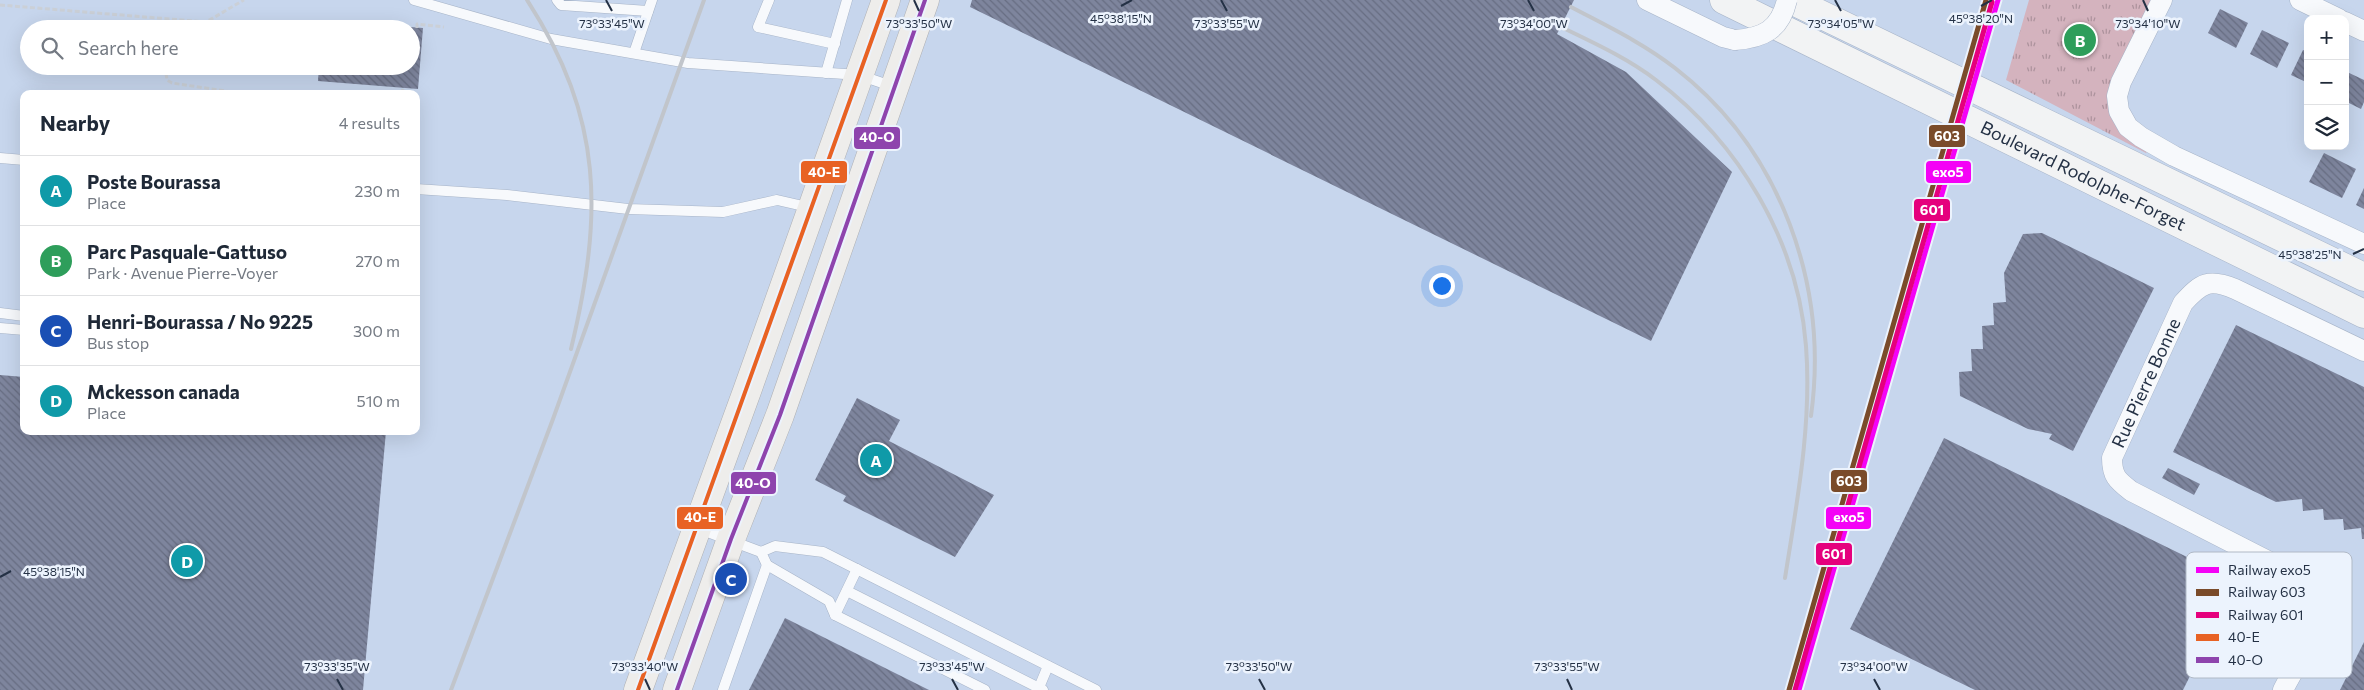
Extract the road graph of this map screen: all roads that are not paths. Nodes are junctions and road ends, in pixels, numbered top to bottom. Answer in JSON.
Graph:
{"nodes":[{"id":1,"x":414,"y":0,"type":"edge"},
{"id":2,"x":557,"y":0,"type":"edge"},
{"id":3,"x":652,"y":0,"type":"edge"},
{"id":4,"x":770,"y":0,"type":"edge"},
{"id":5,"x":847,"y":0,"type":"edge"},
{"id":6,"x":886,"y":0,"type":"edge"},
{"id":7,"x":925,"y":0,"type":"edge"},
{"id":8,"x":1647,"y":0,"type":"edge"},
{"id":9,"x":1724,"y":0,"type":"edge"},
{"id":10,"x":1787,"y":0,"type":"edge"},
{"id":11,"x":1791,"y":0,"type":"edge"},
{"id":12,"x":2162,"y":0,"type":"edge"},
{"id":13,"x":2300,"y":0,"type":"edge"},
{"id":14,"x":648,"y":11,"type":"junction"},
{"id":15,"x":2331,"y":15,"type":"edge"},
{"id":16,"x":2349,"y":24,"type":"edge"},
{"id":17,"x":2364,"y":31,"type":"edge"},
{"id":18,"x":835,"y":44,"type":"junction"},
{"id":19,"x":634,"y":53,"type":"junction"},
{"id":20,"x":826,"y":73,"type":"junction"},
{"id":21,"x":859,"y":75,"type":"junction"},
{"id":22,"x":895,"y":87,"type":"junction"},
{"id":23,"x":0,"y":158,"type":"edge"},
{"id":24,"x":20,"y":160,"type":"edge"},
{"id":25,"x":420,"y":189,"type":"edge"},
{"id":26,"x":812,"y":208,"type":"junction"},
{"id":27,"x":2364,"y":244,"type":"edge"},
{"id":28,"x":2364,"y":278,"type":"edge"},
{"id":29,"x":0,"y":313,"type":"edge"},
{"id":30,"x":2364,"y":314,"type":"edge"},
{"id":31,"x":20,"y":316,"type":"edge"},
{"id":32,"x":0,"y":328,"type":"edge"},
{"id":33,"x":20,"y":330,"type":"edge"},
{"id":34,"x":2364,"y":351,"type":"edge"},
{"id":35,"x":696,"y":528,"type":"junction"},
{"id":36,"x":731,"y":539,"type":"junction"},
{"id":37,"x":762,"y":552,"type":"junction"},
{"id":38,"x":2251,"y":552,"type":"edge"},
{"id":39,"x":767,"y":565,"type":"junction"},
{"id":40,"x":857,"y":569,"type":"junction"},
{"id":41,"x":847,"y":592,"type":"junction"},
{"id":42,"x":835,"y":615,"type":"junction"},
{"id":43,"x":1048,"y":666,"type":"junction"},
{"id":44,"x":2289,"y":678,"type":"edge"},
{"id":45,"x":1040,"y":689,"type":"edge"},
{"id":46,"x":638,"y":690,"type":"edge"},
{"id":47,"x":677,"y":690,"type":"edge"},
{"id":48,"x":723,"y":690,"type":"edge"},
{"id":49,"x":984,"y":690,"type":"edge"},
{"id":50,"x":1096,"y":690,"type":"edge"},
{"id":51,"x":2283,"y":690,"type":"edge"}],
"edges":[{"from":1,"to":19,"type":"lane"},
{"from":2,"to":14,"type":"lane"},
{"from":3,"to":14,"type":"lane"},
{"from":4,"to":18,"type":"lane"},
{"from":5,"to":18,"type":"lane"},
{"from":6,"to":21,"type":"main road"},
{"from":7,"to":22,"type":"main road"},
{"from":8,"to":10,"type":"street","bridge":true},
{"from":9,"to":30,"type":"street","name":"Boulevard Rodolphe-Forget"},
{"from":11,"to":28,"type":"street","name":"Boulevard Rodolphe-Forget"},
{"from":12,"to":27,"type":"street"},
{"from":13,"to":15,"type":"street"},
{"from":14,"to":19,"type":"lane"},
{"from":16,"to":17,"type":"street"},
{"from":18,"to":20,"type":"lane"},
{"from":19,"to":20,"type":"lane"},
{"from":20,"to":21,"type":"lane"},
{"from":21,"to":22,"type":"lane"},
{"from":21,"to":26,"type":"main road"},
{"from":22,"to":36,"type":"main road"},
{"from":23,"to":24,"type":"lane"},
{"from":25,"to":26,"type":"lane"},
{"from":26,"to":35,"type":"main road"},
{"from":29,"to":31,"type":"lane"},
{"from":32,"to":33,"type":"lane"},
{"from":34,"to":38,"type":"street","name":"Rue Pierre Bonne"},
{"from":35,"to":36,"type":"lane"},
{"from":35,"to":46,"type":"main road"},
{"from":36,"to":37,"type":"lane"},
{"from":36,"to":47,"type":"main road"},
{"from":37,"to":39,"type":"lane"},
{"from":37,"to":40,"type":"lane"},
{"from":39,"to":42,"type":"lane"},
{"from":39,"to":48,"type":"lane"},
{"from":40,"to":41,"type":"lane"},
{"from":40,"to":43,"type":"lane"},
{"from":41,"to":42,"type":"lane"},
{"from":41,"to":45,"type":"lane"},
{"from":42,"to":49,"type":"lane"},
{"from":43,"to":45,"type":"lane"},
{"from":43,"to":50,"type":"lane"},
{"from":44,"to":51,"type":"street","name":"Rue Pierre Bonne"}]}
